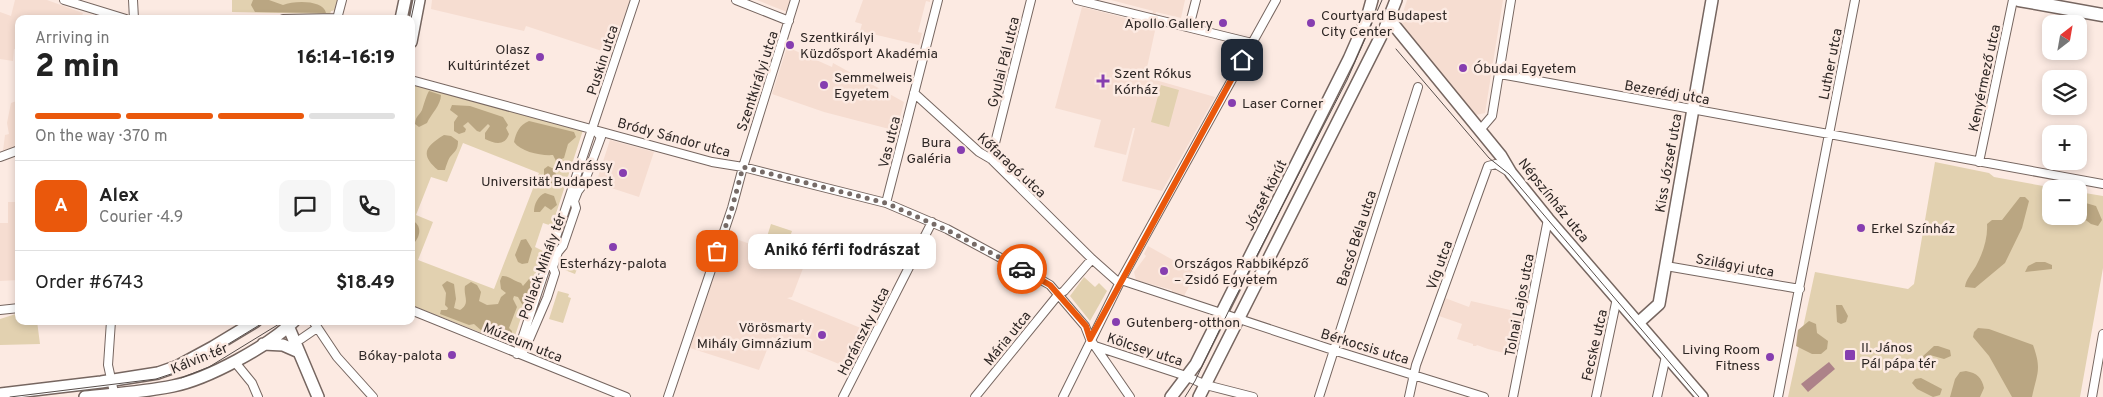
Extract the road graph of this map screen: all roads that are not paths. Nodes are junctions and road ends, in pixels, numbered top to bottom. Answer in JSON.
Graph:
{"nodes":[{"id":1,"x":64,"y":0,"type":"edge"},
{"id":2,"x":133,"y":0,"type":"edge"},
{"id":3,"x":342,"y":0,"type":"edge"},
{"id":4,"x":405,"y":0,"type":"edge"},
{"id":5,"x":419,"y":0,"type":"edge"},
{"id":6,"x":635,"y":0,"type":"edge"},
{"id":7,"x":736,"y":0,"type":"edge"},
{"id":8,"x":795,"y":0,"type":"edge"},
{"id":9,"x":938,"y":0,"type":"edge"},
{"id":10,"x":1031,"y":0,"type":"edge"},
{"id":11,"x":1078,"y":0,"type":"edge"},
{"id":12,"x":1196,"y":0,"type":"edge"},
{"id":13,"x":1276,"y":0,"type":"edge"},
{"id":14,"x":1372,"y":0,"type":"edge"},
{"id":15,"x":1396,"y":0,"type":"edge"},
{"id":16,"x":1511,"y":0,"type":"edge"},
{"id":17,"x":1712,"y":0,"type":"edge"},
{"id":18,"x":1855,"y":0,"type":"edge"},
{"id":19,"x":2013,"y":0,"type":"edge"},
{"id":20,"x":2019,"y":0,"type":"edge"},
{"id":21,"x":2063,"y":4,"type":"edge"},
{"id":22,"x":111,"y":15,"type":"edge"},
{"id":23,"x":134,"y":15,"type":"edge"},
{"id":24,"x":338,"y":15,"type":"edge"},
{"id":25,"x":402,"y":15,"type":"edge"},
{"id":26,"x":2103,"y":15,"type":"edge"},
{"id":27,"x":1389,"y":19,"type":"junction"},
{"id":28,"x":415,"y":21,"type":"edge"},
{"id":29,"x":789,"y":21,"type":"junction"},
{"id":30,"x":1189,"y":27,"type":"junction"},
{"id":31,"x":1252,"y":43,"type":"junction"},
{"id":32,"x":1500,"y":74,"type":"junction"},
{"id":33,"x":415,"y":81,"type":"edge"},
{"id":34,"x":1418,"y":87,"type":"dead end"},
{"id":35,"x":914,"y":93,"type":"junction"},
{"id":36,"x":1692,"y":109,"type":"junction"},
{"id":37,"x":593,"y":128,"type":"junction"},
{"id":38,"x":1480,"y":130,"type":"junction"},
{"id":39,"x":1829,"y":134,"type":"junction"},
{"id":40,"x":15,"y":151,"type":"edge"},
{"id":41,"x":0,"y":157,"type":"edge"},
{"id":42,"x":991,"y":159,"type":"junction"},
{"id":43,"x":1979,"y":162,"type":"junction"},
{"id":44,"x":743,"y":167,"type":"junction"},
{"id":45,"x":1511,"y":173,"type":"junction"},
{"id":46,"x":2103,"y":184,"type":"edge"},
{"id":47,"x":886,"y":203,"type":"junction"},
{"id":48,"x":1548,"y":219,"type":"junction"},
{"id":49,"x":932,"y":222,"type":"junction"},
{"id":50,"x":1092,"y":259,"type":"junction"},
{"id":51,"x":1666,"y":266,"type":"junction"},
{"id":52,"x":1120,"y":282,"type":"junction"},
{"id":53,"x":1800,"y":289,"type":"junction"},
{"id":54,"x":1058,"y":295,"type":"junction"},
{"id":55,"x":1617,"y":298,"type":"junction"},
{"id":56,"x":15,"y":308,"type":"edge"},
{"id":57,"x":0,"y":310,"type":"edge"},
{"id":58,"x":415,"y":312,"type":"edge"},
{"id":59,"x":1222,"y":314,"type":"junction"},
{"id":60,"x":1238,"y":318,"type":"junction"},
{"id":61,"x":1638,"y":323,"type":"junction"},
{"id":62,"x":111,"y":325,"type":"edge"},
{"id":63,"x":249,"y":325,"type":"edge"},
{"id":64,"x":287,"y":325,"type":"edge"},
{"id":65,"x":290,"y":325,"type":"edge"},
{"id":66,"x":298,"y":325,"type":"edge"},
{"id":67,"x":315,"y":325,"type":"edge"},
{"id":68,"x":317,"y":325,"type":"edge"},
{"id":69,"x":2103,"y":334,"type":"edge"},
{"id":70,"x":301,"y":340,"type":"dead end"},
{"id":71,"x":1093,"y":343,"type":"junction"},
{"id":72,"x":263,"y":344,"type":"junction"},
{"id":73,"x":1333,"y":350,"type":"junction"},
{"id":74,"x":299,"y":352,"type":"junction"},
{"id":75,"x":517,"y":354,"type":"junction"},
{"id":76,"x":1666,"y":356,"type":"junction"},
{"id":77,"x":234,"y":361,"type":"junction"},
{"id":78,"x":1414,"y":374,"type":"junction"},
{"id":79,"x":1187,"y":376,"type":"junction"},
{"id":80,"x":111,"y":381,"type":"junction"},
{"id":81,"x":1206,"y":385,"type":"junction"},
{"id":82,"x":2103,"y":391,"type":"edge"},
{"id":83,"x":2093,"y":393,"type":"edge"},
{"id":84,"x":0,"y":394,"type":"edge"},
{"id":85,"x":115,"y":396,"type":"edge"},
{"id":86,"x":85,"y":397,"type":"edge"},
{"id":87,"x":258,"y":397,"type":"edge"},
{"id":88,"x":318,"y":397,"type":"edge"},
{"id":89,"x":372,"y":397,"type":"edge"},
{"id":90,"x":626,"y":397,"type":"edge"},
{"id":91,"x":668,"y":397,"type":"edge"},
{"id":92,"x":843,"y":397,"type":"edge"},
{"id":93,"x":975,"y":397,"type":"edge"},
{"id":94,"x":1063,"y":397,"type":"edge"},
{"id":95,"x":1130,"y":397,"type":"edge"},
{"id":96,"x":1171,"y":397,"type":"edge"},
{"id":97,"x":1199,"y":397,"type":"edge"},
{"id":98,"x":1253,"y":397,"type":"edge"},
{"id":99,"x":1319,"y":397,"type":"edge"},
{"id":100,"x":1409,"y":397,"type":"edge"},
{"id":101,"x":1484,"y":397,"type":"edge"},
{"id":102,"x":1513,"y":397,"type":"edge"},
{"id":103,"x":1596,"y":397,"type":"edge"},
{"id":104,"x":1656,"y":397,"type":"edge"},
{"id":105,"x":1702,"y":397,"type":"edge"},
{"id":106,"x":1778,"y":397,"type":"edge"}],
"edges":[{"from":1,"to":22,"type":"street"},
{"from":2,"to":23,"type":"street"},
{"from":3,"to":24,"type":"street"},
{"from":4,"to":25,"type":"main road"},
{"from":5,"to":28,"type":"main road"},
{"from":6,"to":37,"type":"street","name":"Puskin utca"},
{"from":7,"to":29,"type":"street"},
{"from":8,"to":29,"type":"street","name":"Szentkirályi utca"},
{"from":9,"to":35,"type":"street","name":"Vas utca"},
{"from":10,"to":42,"type":"street","name":"Gyulai Pál utca"},
{"from":11,"to":30,"type":"street"},
{"from":12,"to":30,"type":"street"},
{"from":13,"to":31,"type":"street"},
{"from":14,"to":59,"type":"main road","name":"József körút"},
{"from":15,"to":27,"type":"main road"},
{"from":16,"to":32,"type":"street"},
{"from":17,"to":36,"type":"main road","name":"Kiss József utca"},
{"from":18,"to":39,"type":"street","name":"Luther utca"},
{"from":19,"to":43,"type":"street","name":"Kenyérmező utca"},
{"from":20,"to":21,"type":"main road"},
{"from":21,"to":26,"type":"main road"},
{"from":27,"to":38,"type":"main road","name":"Népszínház utca"},
{"from":27,"to":60,"type":"main road"},
{"from":29,"to":44,"type":"street","name":"Szentkirályi utca"},
{"from":30,"to":31,"type":"street"},
{"from":31,"to":52,"type":"street"},
{"from":32,"to":36,"type":"street","name":"Bezerédj utca"},
{"from":32,"to":38,"type":"street"},
{"from":33,"to":37,"type":"street","name":"Bródy Sándor utca"},
{"from":34,"to":73,"type":"street","name":"Bacsó Béla utca"},
{"from":35,"to":42,"type":"street","name":"Kőfaragó utca"},
{"from":35,"to":47,"type":"street","name":"Vas utca"},
{"from":36,"to":39,"type":"street","name":"Bezerédj utca"},
{"from":36,"to":51,"type":"main road","name":"Kiss József utca"},
{"from":37,"to":44,"type":"street","name":"Bródy Sándor utca"},
{"from":37,"to":75,"type":"street","name":"Pollack Mihály tér"},
{"from":38,"to":45,"type":"main road","name":"Népszínház utca"},
{"from":39,"to":43,"type":"street"},
{"from":39,"to":53,"type":"street"},
{"from":40,"to":41,"type":"street"},
{"from":42,"to":50,"type":"street","name":"Kőfaragó utca"},
{"from":43,"to":46,"type":"street"},
{"from":44,"to":47,"type":"street","name":"Bródy Sándor utca"},
{"from":44,"to":91,"type":"street","name":"Szentkirályi utca"},
{"from":45,"to":48,"type":"main road","name":"Népszínház utca"},
{"from":45,"to":78,"type":"street","name":"Víg utca"},
{"from":47,"to":49,"type":"street","name":"Bródy Sándor utca"},
{"from":48,"to":55,"type":"main road","name":"Népszínház utca"},
{"from":48,"to":102,"type":"street","name":"Tolnai Lajos utca"},
{"from":49,"to":54,"type":"street","name":"Bródy Sándor utca"},
{"from":49,"to":92,"type":"street","name":"Horánszky utca"},
{"from":50,"to":52,"type":"street","name":"Kőfaragó utca"},
{"from":50,"to":54,"type":"street","name":"Mária utca"},
{"from":51,"to":53,"type":"street","name":"Szilágyi utca"},
{"from":51,"to":61,"type":"main road","name":"Kiss József utca"},
{"from":52,"to":59,"type":"street","name":"Bérkocsis utca"},
{"from":52,"to":71,"type":"street"},
{"from":53,"to":106,"type":"street"},
{"from":54,"to":71,"type":"street","name":"Bródy Sándor utca"},
{"from":54,"to":93,"type":"street","name":"Mária utca"},
{"from":55,"to":61,"type":"main road","name":"Népszínház utca"},
{"from":55,"to":103,"type":"street","name":"Fecske utca"},
{"from":56,"to":57,"type":"street"},
{"from":58,"to":75,"type":"street","name":"Múzeum utca"},
{"from":59,"to":60,"type":"street","name":"Bérkocsis utca"},
{"from":59,"to":79,"type":"main road","name":"József körút"},
{"from":60,"to":73,"type":"street","name":"Bérkocsis utca"},
{"from":60,"to":81,"type":"main road"},
{"from":61,"to":76,"type":"main road","name":"Népszínház utca"},
{"from":62,"to":80,"type":"street"},
{"from":63,"to":80,"type":"main road","name":"Kálvin tér"},
{"from":64,"to":72,"type":"main road","name":"Kálvin tér"},
{"from":65,"to":74,"type":"main road","name":"Kálvin tér"},
{"from":66,"to":74,"type":"main road"},
{"from":67,"to":70,"type":"street"},
{"from":68,"to":89,"type":"street"},
{"from":69,"to":83,"type":"street"},
{"from":71,"to":79,"type":"street","name":"Kölcsey utca"},
{"from":71,"to":94,"type":"street"},
{"from":71,"to":95,"type":"street","name":"Bródy Sándor utca"},
{"from":72,"to":74,"type":"main road"},
{"from":72,"to":77,"type":"main road","name":"Kálvin tér"},
{"from":73,"to":78,"type":"street","name":"Bérkocsis utca"},
{"from":73,"to":99,"type":"street","name":"Bacsó Béla utca"},
{"from":74,"to":88,"type":"main road","name":"Kálvin tér"},
{"from":75,"to":90,"type":"street","name":"Múzeum utca"},
{"from":76,"to":104,"type":"street"},
{"from":76,"to":105,"type":"main road","name":"Népszínház utca"},
{"from":77,"to":85,"type":"main road","name":"Kálvin tér"},
{"from":77,"to":87,"type":"street"},
{"from":78,"to":100,"type":"street","name":"Víg utca"},
{"from":78,"to":101,"type":"street","name":"Bérkocsis utca"},
{"from":79,"to":81,"type":"street","name":"Kölcsey utca"},
{"from":79,"to":96,"type":"main road","name":"József körút"},
{"from":80,"to":84,"type":"main road","name":"Kálvin tér"},
{"from":80,"to":85,"type":"street"},
{"from":81,"to":97,"type":"main road"},
{"from":81,"to":98,"type":"street","name":"Kölcsey utca"},
{"from":82,"to":83,"type":"street"},
{"from":85,"to":86,"type":"main road","name":"Kálvin tér"}]}
